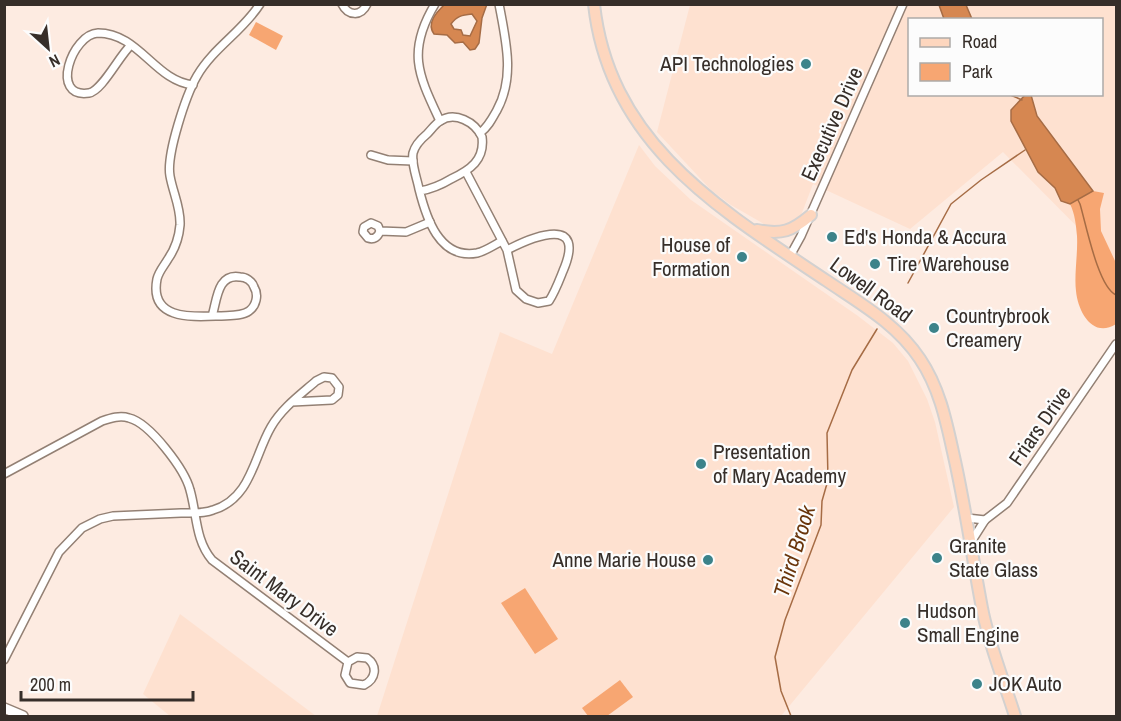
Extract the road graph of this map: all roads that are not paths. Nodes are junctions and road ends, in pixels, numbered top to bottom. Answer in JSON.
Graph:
{"nodes":[{"id":1,"x":260,"y":4,"type":"edge"},
{"id":2,"x":342,"y":4,"type":"edge"},
{"id":3,"x":367,"y":4,"type":"edge"},
{"id":4,"x":435,"y":4,"type":"edge"},
{"id":5,"x":500,"y":4,"type":"edge"},
{"id":6,"x":594,"y":4,"type":"edge"},
{"id":7,"x":903,"y":4,"type":"edge"},
{"id":8,"x":131,"y":45,"type":"junction"},
{"id":9,"x":193,"y":86,"type":"junction"},
{"id":10,"x":440,"y":121,"type":"junction"},
{"id":11,"x":480,"y":133,"type":"junction"},
{"id":12,"x":371,"y":155,"type":"dead end"},
{"id":13,"x":413,"y":161,"type":"junction"},
{"id":14,"x":466,"y":172,"type":"junction"},
{"id":15,"x":420,"y":191,"type":"junction"},
{"id":16,"x":811,"y":215,"type":"junction"},
{"id":17,"x":430,"y":222,"type":"junction"},
{"id":18,"x":752,"y":230,"type":"junction"},
{"id":19,"x":380,"y":231,"type":"dead end"},
{"id":20,"x":502,"y":241,"type":"junction"},
{"id":21,"x":507,"y":250,"type":"junction"},
{"id":22,"x":790,"y":256,"type":"junction"},
{"id":23,"x":212,"y":316,"type":"junction"},
{"id":24,"x":1116,"y":344,"type":"edge"},
{"id":25,"x":292,"y":402,"type":"junction"},
{"id":26,"x":4,"y":474,"type":"edge"},
{"id":27,"x":194,"y":513,"type":"junction"},
{"id":28,"x":967,"y":518,"type":"junction"},
{"id":29,"x":985,"y":520,"type":"junction"},
{"id":30,"x":971,"y":542,"type":"junction"},
{"id":31,"x":4,"y":660,"type":"edge"},
{"id":32,"x":348,"y":662,"type":"junction"},
{"id":33,"x":4,"y":708,"type":"edge"},
{"id":34,"x":23,"y":717,"type":"edge"},
{"id":35,"x":1015,"y":717,"type":"edge"}],
"edges":[{"from":1,"to":9,"type":"street"},
{"from":2,"to":3,"type":"street"},
{"from":4,"to":10,"type":"street"},
{"from":5,"to":11,"type":"street"},
{"from":6,"to":18,"type":"main road","name":"Lowell Road"},
{"from":7,"to":16,"type":"street","name":"Executive Drive"},
{"from":8,"to":8,"type":"street"},
{"from":8,"to":9,"type":"street"},
{"from":9,"to":23,"type":"street"},
{"from":10,"to":11,"type":"street"},
{"from":10,"to":13,"type":"street"},
{"from":11,"to":14,"type":"street"},
{"from":12,"to":13,"type":"street"},
{"from":13,"to":15,"type":"street"},
{"from":14,"to":15,"type":"street"},
{"from":14,"to":20,"type":"street"},
{"from":15,"to":17,"type":"street"},
{"from":16,"to":18,"type":"main road"},
{"from":16,"to":22,"type":"street","name":"Executive Drive"},
{"from":17,"to":19,"type":"street"},
{"from":17,"to":20,"type":"street"},
{"from":18,"to":22,"type":"main road","name":"Lowell Road"},
{"from":20,"to":21,"type":"street"},
{"from":21,"to":21,"type":"street"},
{"from":22,"to":28,"type":"main road","name":"Lowell Road"},
{"from":23,"to":23,"type":"street"},
{"from":24,"to":29,"type":"street","name":"Friars Drive"},
{"from":25,"to":25,"type":"street"},
{"from":25,"to":27,"type":"street"},
{"from":26,"to":27,"type":"street","name":"Saint Mary Drive"},
{"from":27,"to":31,"type":"street"},
{"from":27,"to":32,"type":"street","name":"Saint Mary Drive"},
{"from":28,"to":29,"type":"street"},
{"from":28,"to":30,"type":"main road","name":"Lowell Road"},
{"from":29,"to":30,"type":"street","name":"Friars Drive"},
{"from":30,"to":35,"type":"main road","name":"Lowell Road"},
{"from":32,"to":32,"type":"street","name":"Saint Mary Drive"},
{"from":33,"to":34,"type":"street"}]}
